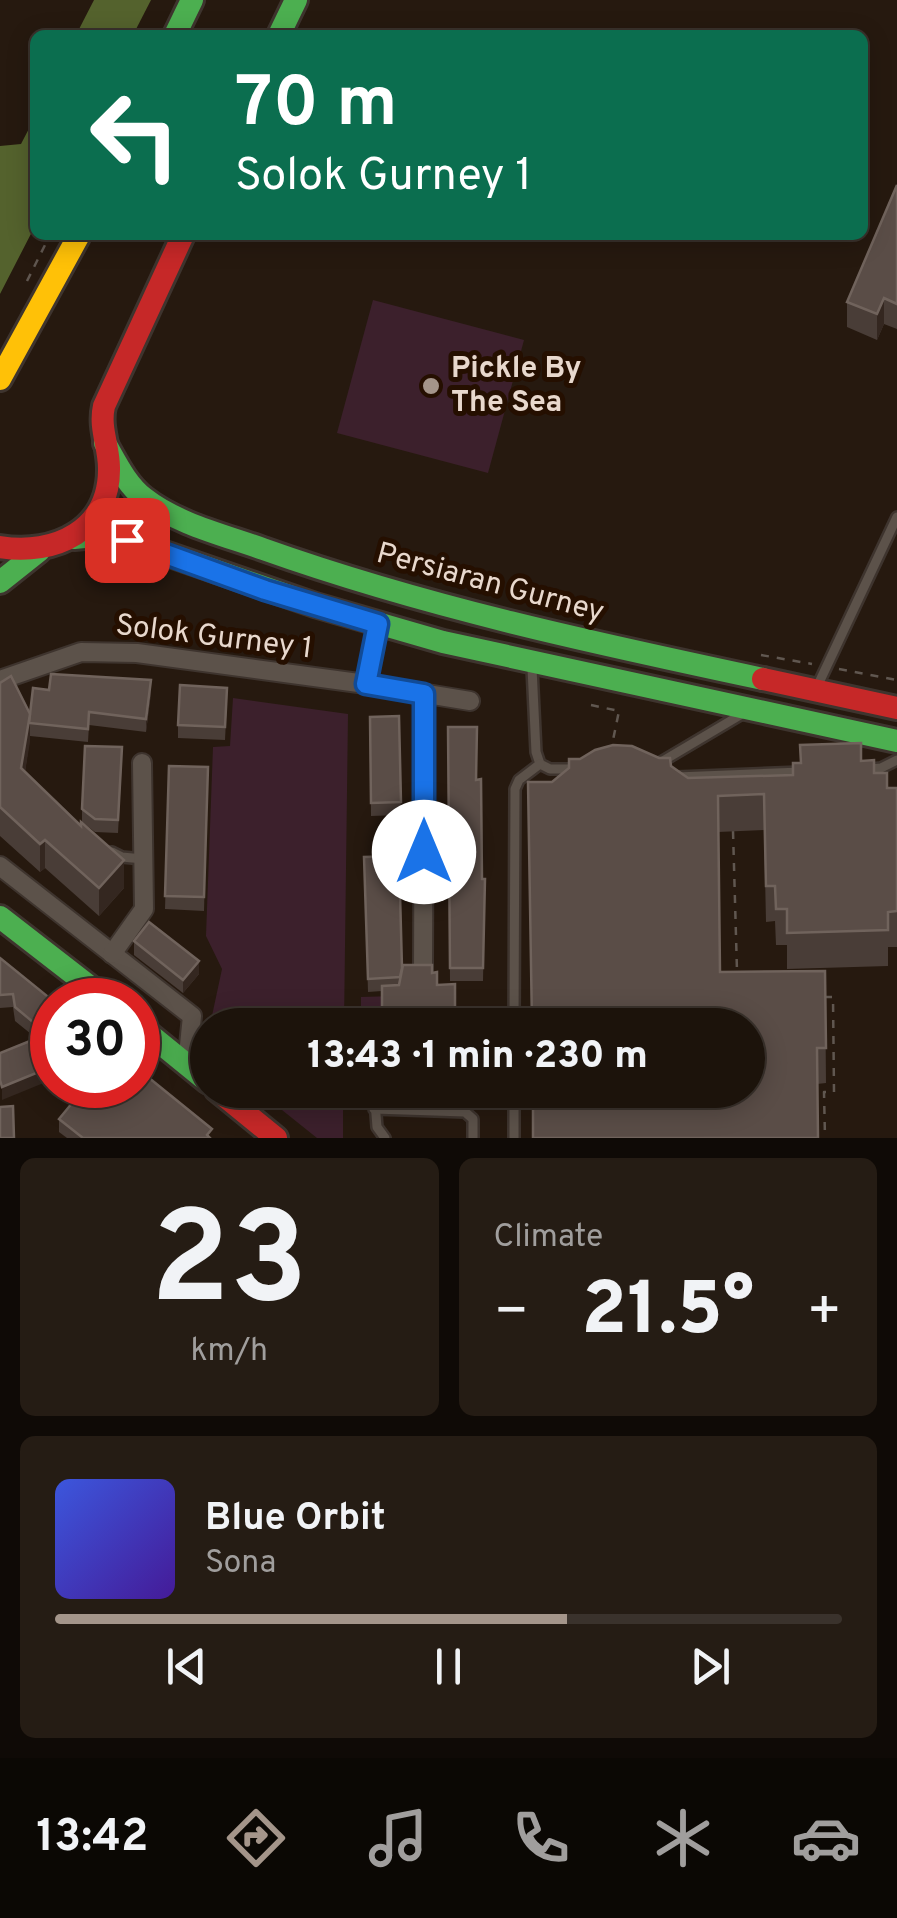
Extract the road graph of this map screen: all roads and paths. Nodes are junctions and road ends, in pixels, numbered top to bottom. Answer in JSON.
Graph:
{"nodes":[{"id":1,"x":192,"y":0,"type":"edge"},
{"id":2,"x":296,"y":0,"type":"edge"},
{"id":3,"x":178,"y":30,"type":"edge"},
{"id":4,"x":281,"y":30,"type":"edge"},
{"id":5,"x":76,"y":240,"type":"edge"},
{"id":6,"x":181,"y":240,"type":"edge"},
{"id":7,"x":0,"y":378,"type":"edge"},
{"id":8,"x":105,"y":443,"type":"junction"},
{"id":9,"x":897,"y":517,"type":"edge"},
{"id":10,"x":74,"y":538,"type":"junction"},
{"id":11,"x":0,"y":547,"type":"edge"},
{"id":12,"x":39,"y":552,"type":"junction"},
{"id":13,"x":0,"y":582,"type":"edge"},
{"id":14,"x":378,"y":624,"type":"junction"},
{"id":15,"x":749,"y":653,"type":"dead end"},
{"id":16,"x":532,"y":664,"type":"junction"},
{"id":17,"x":826,"y":667,"type":"junction"},
{"id":18,"x":0,"y":680,"type":"edge"},
{"id":19,"x":897,"y":680,"type":"edge"},
{"id":20,"x":366,"y":684,"type":"junction"},
{"id":21,"x":815,"y":691,"type":"junction"},
{"id":22,"x":424,"y":694,"type":"junction"},
{"id":23,"x":470,"y":701,"type":"dead end"},
{"id":24,"x":591,"y":705,"type":"dead end"},
{"id":25,"x":897,"y":708,"type":"edge"},
{"id":26,"x":747,"y":712,"type":"junction"},
{"id":27,"x":897,"y":741,"type":"edge"},
{"id":28,"x":611,"y":750,"type":"edge"},
{"id":29,"x":897,"y":760,"type":"edge"},
{"id":30,"x":142,"y":762,"type":"dead end"},
{"id":31,"x":540,"y":764,"type":"junction"},
{"id":32,"x":655,"y":765,"type":"edge"},
{"id":33,"x":590,"y":769,"type":"edge"},
{"id":34,"x":855,"y":771,"type":"edge"},
{"id":35,"x":820,"y":772,"type":"edge"},
{"id":36,"x":664,"y":777,"type":"edge"},
{"id":37,"x":732,"y":831,"type":"dead end"},
{"id":38,"x":101,"y":847,"type":"edge"},
{"id":39,"x":143,"y":858,"type":"junction"},
{"id":40,"x":0,"y":866,"type":"edge"},
{"id":41,"x":0,"y":917,"type":"edge"},
{"id":42,"x":112,"y":954,"type":"junction"},
{"id":43,"x":423,"y":970,"type":"edge"},
{"id":44,"x":79,"y":978,"type":"edge"},
{"id":45,"x":738,"y":980,"type":"edge"},
{"id":46,"x":814,"y":998,"type":"edge"},
{"id":47,"x":514,"y":1008,"type":"edge"},
{"id":48,"x":160,"y":1043,"type":"edge"},
{"id":49,"x":187,"y":1065,"type":"junction"},
{"id":50,"x":190,"y":1067,"type":"edge"},
{"id":51,"x":239,"y":1108,"type":"edge"},
{"id":52,"x":514,"y":1108,"type":"edge"},
{"id":53,"x":374,"y":1109,"type":"joint"},
{"id":54,"x":276,"y":1138,"type":"edge"},
{"id":55,"x":385,"y":1138,"type":"edge"},
{"id":56,"x":473,"y":1138,"type":"edge"},
{"id":57,"x":514,"y":1138,"type":"edge"},
{"id":58,"x":825,"y":1138,"type":"edge"}],
"edges":[{"from":1,"to":3,"type":"main road"},
{"from":2,"to":4,"type":"main road"},
{"from":5,"to":7,"type":"main road"},
{"from":6,"to":8,"type":"main road"},
{"from":8,"to":10,"type":"main road"},
{"from":8,"to":21,"type":"main road","name":"Persiaran Gurney"},
{"from":9,"to":17,"type":"lane"},
{"from":10,"to":12,"type":"main road"},
{"from":10,"to":14,"type":"main road"},
{"from":11,"to":12,"type":"main road"},
{"from":12,"to":13,"type":"main road"},
{"from":14,"to":16,"type":"main road"},
{"from":14,"to":20,"type":"street"},
{"from":15,"to":17,"type":"path"},
{"from":16,"to":26,"type":"main road"},
{"from":16,"to":31,"type":"lane"},
{"from":17,"to":19,"type":"path"},
{"from":17,"to":21,"type":"lane"},
{"from":18,"to":20,"type":"street","name":"Solok Gurney 1"},
{"from":20,"to":22,"type":"street","name":"Solok Gurney 1"},
{"from":21,"to":25,"type":"main road","name":"Persiaran Gurney"},
{"from":22,"to":23,"type":"street","name":"Solok Gurney 1"},
{"from":22,"to":43,"type":"street"},
{"from":24,"to":28,"type":"path"},
{"from":26,"to":27,"type":"main road"},
{"from":26,"to":32,"type":"lane"},
{"from":29,"to":34,"type":"lane"},
{"from":30,"to":39,"type":"street"},
{"from":31,"to":33,"type":"lane"},
{"from":31,"to":47,"type":"lane"},
{"from":35,"to":36,"type":"lane"},
{"from":37,"to":45,"type":"path"},
{"from":38,"to":39,"type":"lane"},
{"from":39,"to":42,"type":"street"},
{"from":40,"to":42,"type":"street"},
{"from":41,"to":44,"type":"main road"},
{"from":42,"to":49,"type":"street"},
{"from":46,"to":58,"type":"path"},
{"from":48,"to":49,"type":"main road"},
{"from":49,"to":50,"type":"main road"},
{"from":51,"to":54,"type":"main road"},
{"from":52,"to":57,"type":"lane"},
{"from":53,"to":55,"type":"lane"},
{"from":53,"to":56,"type":"lane"}]}
